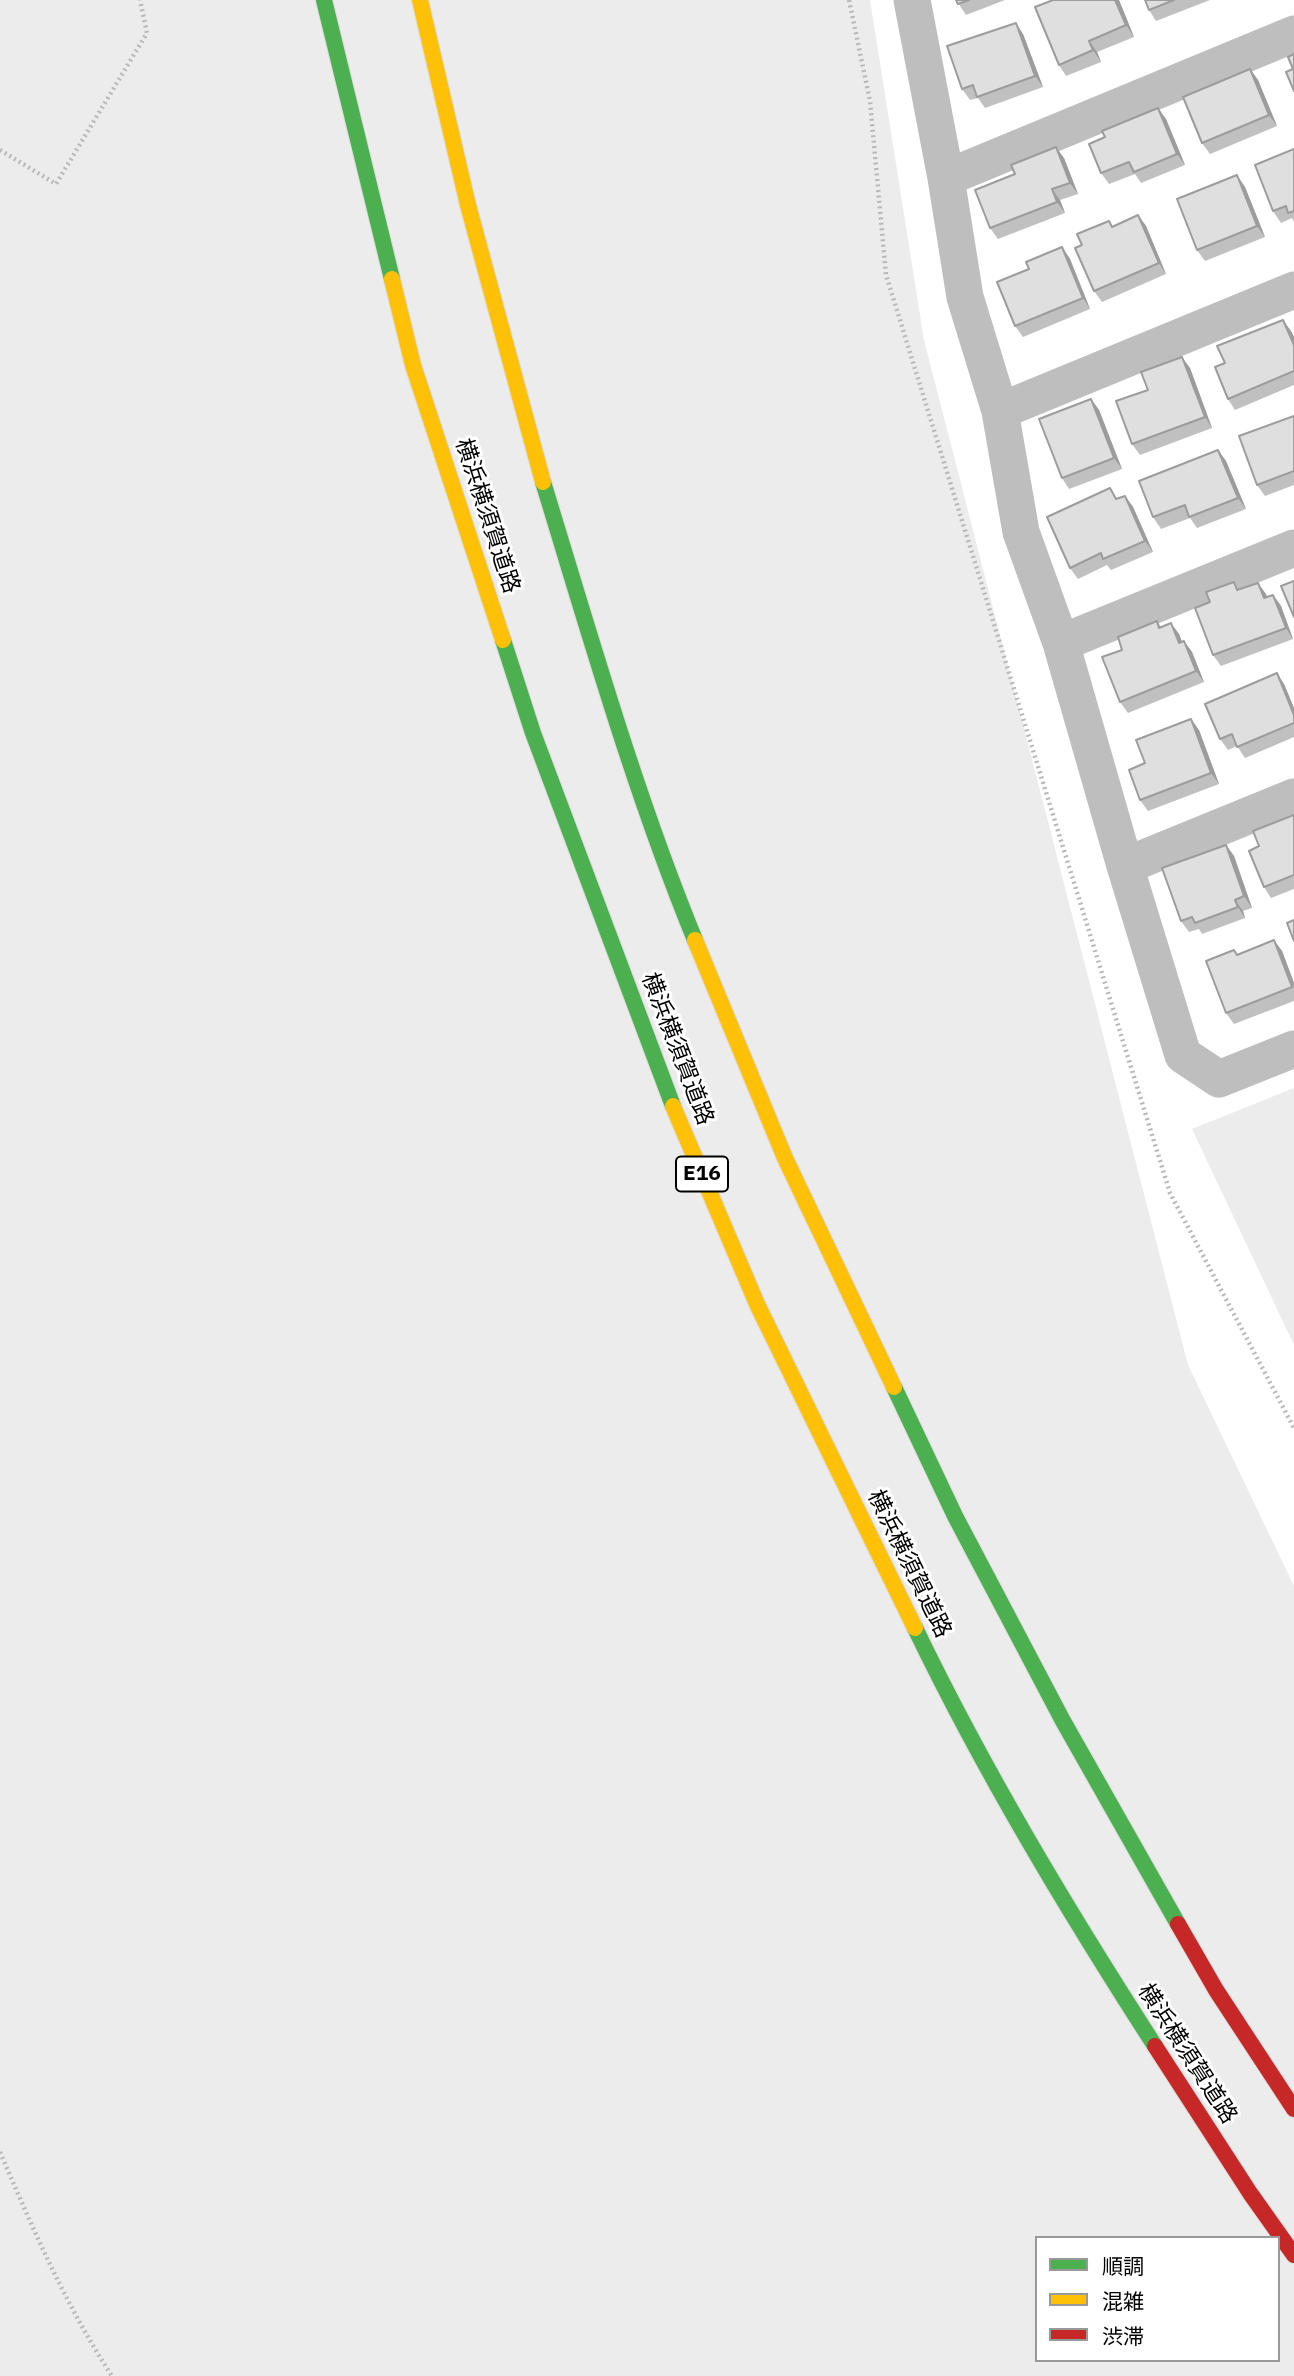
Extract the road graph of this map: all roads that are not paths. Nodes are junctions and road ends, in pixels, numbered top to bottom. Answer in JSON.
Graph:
{"nodes":[{"id":1,"x":324,"y":0,"type":"edge"},
{"id":2,"x":420,"y":0,"type":"edge"},
{"id":3,"x":912,"y":0,"type":"edge"},
{"id":4,"x":1294,"y":34,"type":"edge"},
{"id":5,"x":946,"y":178,"type":"junction"},
{"id":6,"x":1294,"y":290,"type":"edge"},
{"id":7,"x":1000,"y":411,"type":"junction"},
{"id":8,"x":1294,"y":548,"type":"edge"},
{"id":9,"x":1061,"y":643,"type":"junction"},
{"id":10,"x":1294,"y":797,"type":"edge"},
{"id":11,"x":1125,"y":866,"type":"junction"},
{"id":12,"x":1294,"y":1049,"type":"edge"},
{"id":13,"x":1294,"y":2109,"type":"edge"},
{"id":14,"x":1294,"y":2255,"type":"edge"}],
"edges":[{"from":1,"to":14,"type":"highway","name":"横浜横須賀道路","number":"E16"},
{"from":2,"to":13,"type":"highway"},
{"from":3,"to":5,"type":"street"},
{"from":4,"to":5,"type":"street"},
{"from":5,"to":7,"type":"street"},
{"from":6,"to":7,"type":"street"},
{"from":7,"to":9,"type":"street"},
{"from":8,"to":9,"type":"street"},
{"from":9,"to":11,"type":"street"},
{"from":10,"to":11,"type":"street"},
{"from":11,"to":12,"type":"street"}]}
